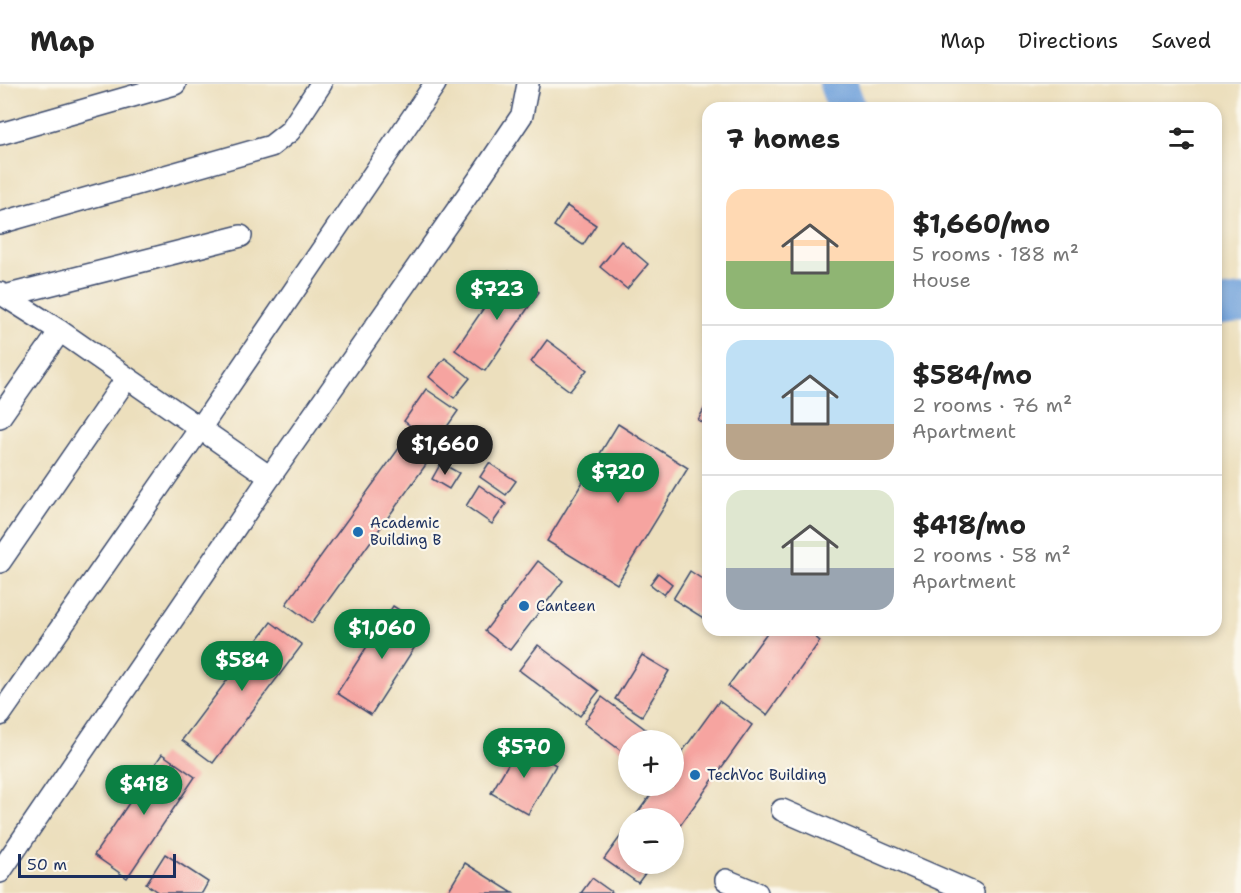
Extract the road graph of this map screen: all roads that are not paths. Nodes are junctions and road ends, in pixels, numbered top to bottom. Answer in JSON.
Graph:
{"nodes":[{"id":1,"x":175,"y":84,"type":"edge"},
{"id":2,"x":321,"y":84,"type":"edge"},
{"id":3,"x":435,"y":84,"type":"edge"},
{"id":4,"x":528,"y":84,"type":"edge"},
{"id":5,"x":0,"y":134,"type":"edge"},
{"id":6,"x":0,"y":223,"type":"edge"},
{"id":7,"x":241,"y":236,"type":"dead end"},
{"id":8,"x":3,"y":295,"type":"edge"},
{"id":9,"x":60,"y":331,"type":"junction"},
{"id":10,"x":126,"y":379,"type":"junction"},
{"id":11,"x":0,"y":417,"type":"edge"},
{"id":12,"x":199,"y":430,"type":"junction"},
{"id":13,"x":270,"y":477,"type":"junction"},
{"id":14,"x":0,"y":562,"type":"edge"},
{"id":15,"x":0,"y":715,"type":"edge"},
{"id":16,"x":782,"y":810,"type":"dead end"},
{"id":17,"x":0,"y":872,"type":"edge"},
{"id":18,"x":973,"y":893,"type":"edge"}],
"edges":[{"from":1,"to":5,"type":"street"},
{"from":2,"to":6,"type":"street"},
{"from":3,"to":12,"type":"street"},
{"from":4,"to":13,"type":"street"},
{"from":7,"to":8,"type":"street"},
{"from":8,"to":9,"type":"street"},
{"from":9,"to":10,"type":"street"},
{"from":9,"to":11,"type":"street"},
{"from":10,"to":12,"type":"street"},
{"from":10,"to":14,"type":"street"},
{"from":12,"to":13,"type":"street"},
{"from":12,"to":15,"type":"street"},
{"from":13,"to":17,"type":"street"},
{"from":16,"to":18,"type":"street"}]}
